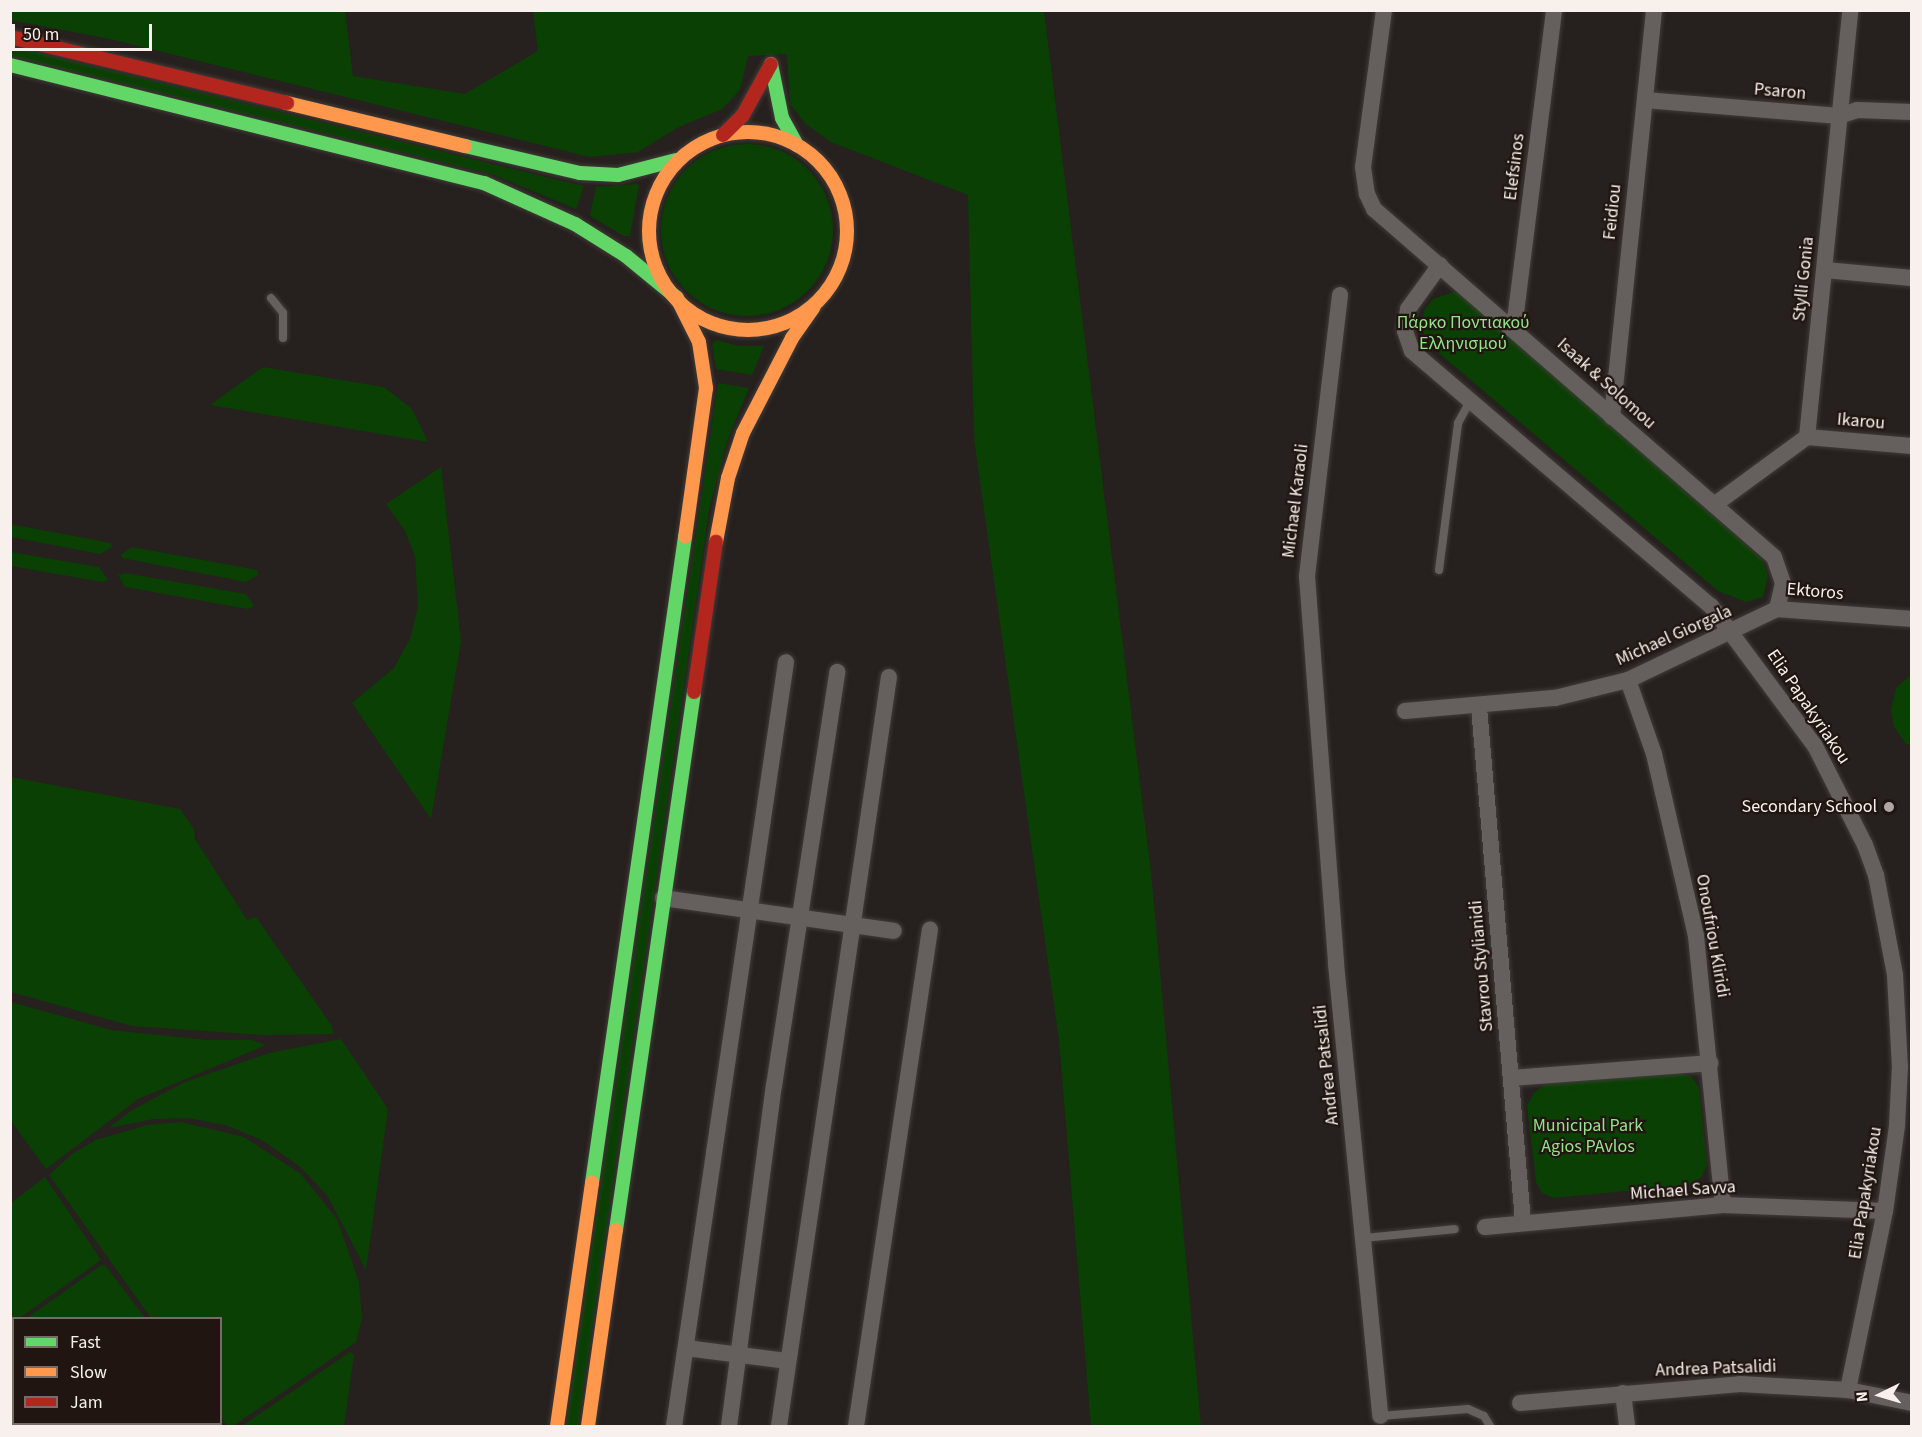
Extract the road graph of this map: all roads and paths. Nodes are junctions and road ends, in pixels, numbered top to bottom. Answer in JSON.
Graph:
{"nodes":[{"id":1,"x":1384,"y":10,"type":"edge"},
{"id":2,"x":1554,"y":10,"type":"edge"},
{"id":3,"x":1654,"y":10,"type":"edge"},
{"id":4,"x":1850,"y":10,"type":"edge"},
{"id":5,"x":10,"y":38,"type":"edge"},
{"id":6,"x":10,"y":65,"type":"edge"},
{"id":7,"x":1645,"y":100,"type":"junction"},
{"id":8,"x":1911,"y":112,"type":"edge"},
{"id":9,"x":1839,"y":116,"type":"junction"},
{"id":10,"x":723,"y":135,"type":"junction"},
{"id":11,"x":797,"y":145,"type":"junction"},
{"id":12,"x":676,"y":160,"type":"junction"},
{"id":13,"x":1440,"y":266,"type":"junction"},
{"id":14,"x":1825,"y":270,"type":"junction"},
{"id":15,"x":1911,"y":278,"type":"edge"},
{"id":16,"x":1340,"y":296,"type":"dead end"},
{"id":17,"x":272,"y":298,"type":"dead end"},
{"id":18,"x":677,"y":298,"type":"junction"},
{"id":19,"x":814,"y":307,"type":"junction"},
{"id":20,"x":1514,"y":328,"type":"junction"},
{"id":21,"x":283,"y":338,"type":"dead end"},
{"id":22,"x":1469,"y":403,"type":"junction"},
{"id":23,"x":1612,"y":417,"type":"junction"},
{"id":24,"x":1807,"y":437,"type":"junction"},
{"id":25,"x":1911,"y":446,"type":"edge"},
{"id":26,"x":1714,"y":505,"type":"junction"},
{"id":27,"x":1439,"y":570,"type":"dead end"},
{"id":28,"x":1776,"y":609,"type":"junction"},
{"id":29,"x":1911,"y":619,"type":"edge"},
{"id":30,"x":1733,"y":631,"type":"junction"},
{"id":31,"x":786,"y":662,"type":"dead end"},
{"id":32,"x":837,"y":672,"type":"dead end"},
{"id":33,"x":889,"y":677,"type":"dead end"},
{"id":34,"x":1628,"y":680,"type":"junction"},
{"id":35,"x":1479,"y":706,"type":"junction"},
{"id":36,"x":1316,"y":711,"type":"joint"},
{"id":37,"x":1405,"y":711,"type":"dead end"},
{"id":38,"x":663,"y":898,"type":"junction"},
{"id":39,"x":751,"y":911,"type":"junction"},
{"id":40,"x":800,"y":918,"type":"junction"},
{"id":41,"x":852,"y":925,"type":"junction"},
{"id":42,"x":930,"y":929,"type":"dead end"},
{"id":43,"x":894,"y":931,"type":"dead end"},
{"id":44,"x":1710,"y":1063,"type":"junction"},
{"id":45,"x":1512,"y":1078,"type":"junction"},
{"id":46,"x":1723,"y":1205,"type":"junction"},
{"id":47,"x":1885,"y":1210,"type":"junction"},
{"id":48,"x":1523,"y":1221,"type":"junction"},
{"id":49,"x":1485,"y":1227,"type":"dead end"},
{"id":50,"x":1455,"y":1229,"type":"dead end"},
{"id":51,"x":1364,"y":1238,"type":"junction"},
{"id":52,"x":686,"y":1348,"type":"junction"},
{"id":53,"x":741,"y":1354,"type":"junction"},
{"id":54,"x":788,"y":1360,"type":"junction"},
{"id":55,"x":1848,"y":1390,"type":"junction"},
{"id":56,"x":1623,"y":1393,"type":"junction"},
{"id":57,"x":1520,"y":1403,"type":"dead end"},
{"id":58,"x":1911,"y":1403,"type":"edge"},
{"id":59,"x":1380,"y":1416,"type":"joint"},
{"id":60,"x":557,"y":1426,"type":"edge"},
{"id":61,"x":588,"y":1426,"type":"edge"},
{"id":62,"x":674,"y":1426,"type":"edge"},
{"id":63,"x":729,"y":1426,"type":"edge"},
{"id":64,"x":779,"y":1426,"type":"edge"},
{"id":65,"x":856,"y":1426,"type":"edge"},
{"id":66,"x":1490,"y":1426,"type":"edge"},
{"id":67,"x":1627,"y":1426,"type":"edge"}],
"edges":[{"from":1,"to":13,"type":"street","name":"Isaak & Solomou"},
{"from":2,"to":20,"type":"street","name":"Elefsinos"},
{"from":3,"to":7,"type":"street","name":"Feidiou"},
{"from":4,"to":9,"type":"street","name":"Stylli Gonia"},
{"from":5,"to":12,"type":"street"},
{"from":6,"to":18,"type":"street"},
{"from":7,"to":9,"type":"street","name":"Psaron"},
{"from":7,"to":23,"type":"street","name":"Feidiou"},
{"from":8,"to":9,"type":"street","name":"Psaron"},
{"from":9,"to":14,"type":"street","name":"Stylli Gonia"},
{"from":10,"to":11,"type":"street"},
{"from":10,"to":11,"type":"street"},
{"from":10,"to":12,"type":"street"},
{"from":11,"to":19,"type":"street"},
{"from":12,"to":18,"type":"street"},
{"from":13,"to":20,"type":"street","name":"Isaak & Solomou"},
{"from":13,"to":22,"type":"street","name":"Elia Papakyriakou"},
{"from":14,"to":15,"type":"street"},
{"from":14,"to":24,"type":"street","name":"Stylli Gonia"},
{"from":16,"to":36,"type":"street","name":"Michael Karaoli"},
{"from":17,"to":21,"type":"lane"},
{"from":18,"to":19,"type":"street"},
{"from":18,"to":60,"type":"street"},
{"from":19,"to":38,"type":"street"},
{"from":20,"to":23,"type":"street","name":"Isaak & Solomou"},
{"from":22,"to":27,"type":"lane"},
{"from":22,"to":30,"type":"street","name":"Elia Papakyriakou"},
{"from":23,"to":26,"type":"street","name":"Isaak & Solomou"},
{"from":24,"to":25,"type":"street","name":"Ikarou"},
{"from":24,"to":26,"type":"street"},
{"from":26,"to":28,"type":"street","name":"Ektoros"},
{"from":28,"to":29,"type":"street","name":"Ektoros"},
{"from":28,"to":30,"type":"street","name":"Michael Giorgala"},
{"from":30,"to":34,"type":"street","name":"Michael Giorgala"},
{"from":30,"to":47,"type":"street","name":"Elia Papakyriakou"},
{"from":31,"to":39,"type":"street"},
{"from":32,"to":40,"type":"street"},
{"from":33,"to":41,"type":"street"},
{"from":34,"to":35,"type":"street","name":"Michael Giorgala"},
{"from":34,"to":44,"type":"street","name":"Onoufriou Kliridi"},
{"from":35,"to":37,"type":"street","name":"Michael Giorgala"},
{"from":35,"to":45,"type":"street","name":"Stavrou Stylianidi"},
{"from":36,"to":51,"type":"street","name":"Andrea Patsalidi"},
{"from":38,"to":39,"type":"street"},
{"from":38,"to":61,"type":"street"},
{"from":39,"to":40,"type":"street"},
{"from":39,"to":52,"type":"street"},
{"from":40,"to":41,"type":"street"},
{"from":40,"to":53,"type":"street"},
{"from":41,"to":43,"type":"street"},
{"from":41,"to":54,"type":"street"},
{"from":42,"to":65,"type":"street"},
{"from":44,"to":45,"type":"street"},
{"from":44,"to":46,"type":"street","name":"Onoufriou Kliridi"},
{"from":45,"to":48,"type":"street","name":"Stavrou Stylianidi"},
{"from":46,"to":47,"type":"street","name":"Michael Savva"},
{"from":46,"to":48,"type":"street","name":"Michael Savva"},
{"from":47,"to":55,"type":"street","name":"Elia Papakyriakou"},
{"from":48,"to":49,"type":"street","name":"Michael Savva"},
{"from":50,"to":51,"type":"lane"},
{"from":51,"to":59,"type":"street","name":"Andrea Patsalidi"},
{"from":52,"to":53,"type":"street"},
{"from":52,"to":62,"type":"street"},
{"from":53,"to":54,"type":"street"},
{"from":53,"to":63,"type":"street"},
{"from":54,"to":64,"type":"street"},
{"from":55,"to":56,"type":"street","name":"Andrea Patsalidi"},
{"from":55,"to":58,"type":"street","name":"Andrea Patsalidi"},
{"from":56,"to":57,"type":"street","name":"Andrea Patsalidi"},
{"from":56,"to":67,"type":"street"},
{"from":59,"to":66,"type":"lane"}]}
